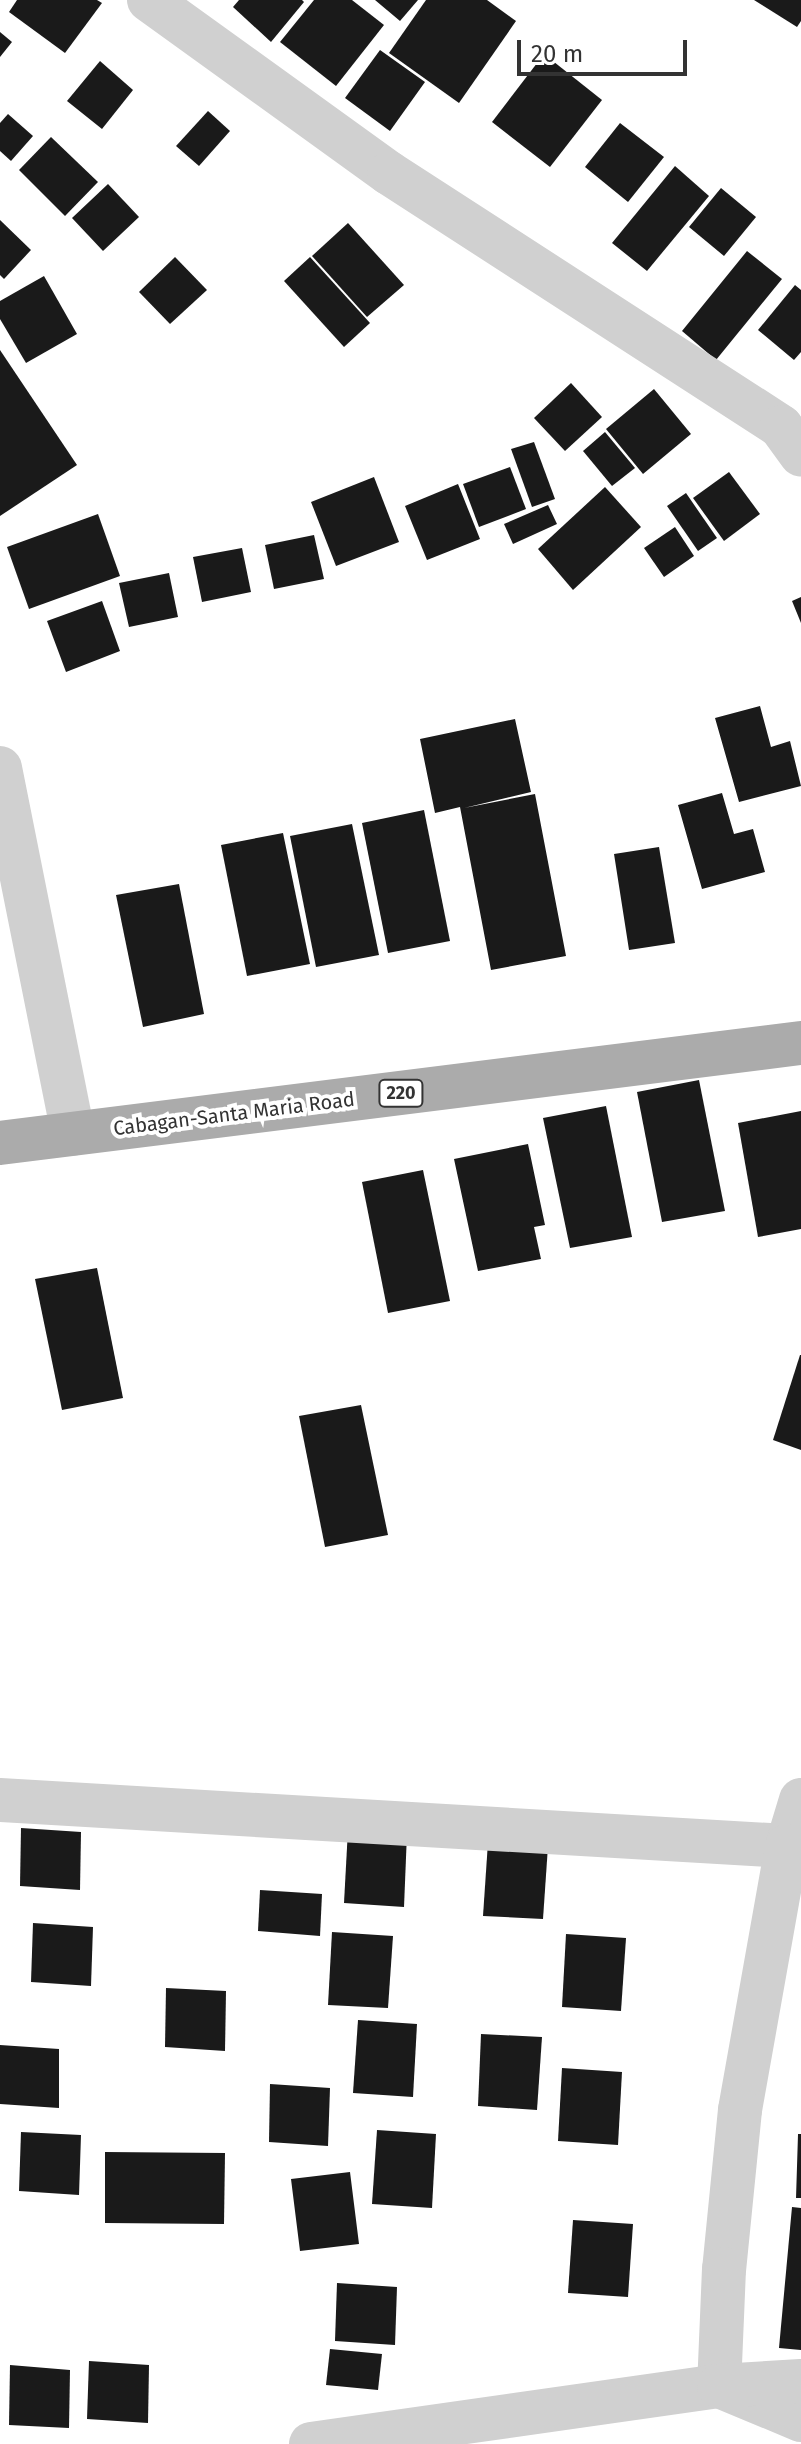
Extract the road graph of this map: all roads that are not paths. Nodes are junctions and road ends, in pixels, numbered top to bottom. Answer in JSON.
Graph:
{"nodes":[{"id":1,"x":149,"y":0,"type":"edge"},
{"id":2,"x":801,"y":455,"type":"edge"},
{"id":3,"x":0,"y":768,"type":"edge"},
{"id":4,"x":801,"y":1043,"type":"edge"},
{"id":5,"x":73,"y":1134,"type":"junction"},
{"id":6,"x":0,"y":1143,"type":"edge"},
{"id":7,"x":0,"y":1800,"type":"edge"},
{"id":8,"x":801,"y":1800,"type":"edge"},
{"id":9,"x":787,"y":1846,"type":"junction"},
{"id":10,"x":801,"y":2381,"type":"edge"},
{"id":11,"x":719,"y":2386,"type":"junction"},
{"id":12,"x":801,"y":2420,"type":"edge"},
{"id":13,"x":311,"y":2444,"type":"edge"}],
"edges":[{"from":1,"to":2,"type":"street"},
{"from":3,"to":5,"type":"street"},
{"from":4,"to":5,"type":"main road","name":"Cabagan-Santa Maria Road","number":"220"},
{"from":5,"to":6,"type":"main road","name":"Cabagan-Santa Maria Road","number":"220"},
{"from":7,"to":9,"type":"street"},
{"from":8,"to":9,"type":"street"},
{"from":9,"to":11,"type":"street"},
{"from":10,"to":11,"type":"street"},
{"from":11,"to":12,"type":"street"},
{"from":11,"to":13,"type":"street"}]}
